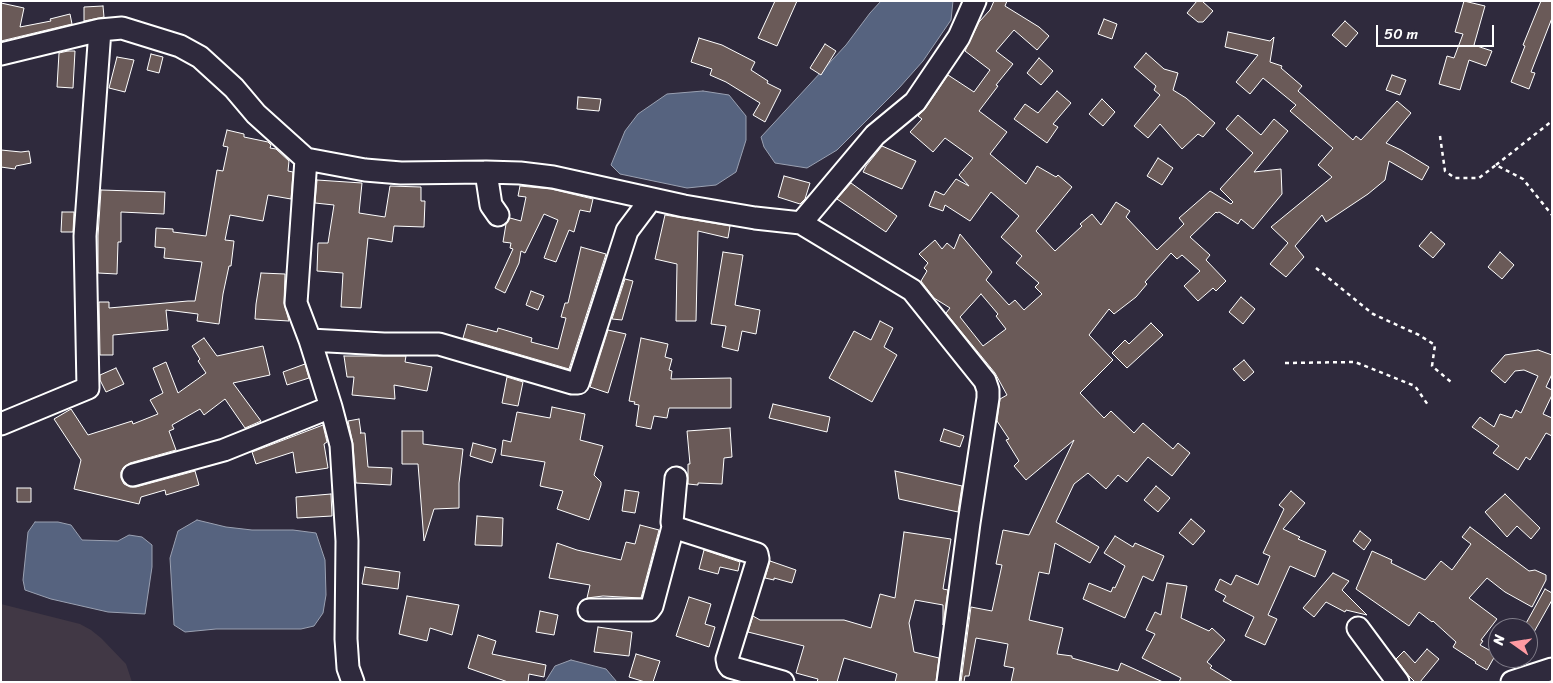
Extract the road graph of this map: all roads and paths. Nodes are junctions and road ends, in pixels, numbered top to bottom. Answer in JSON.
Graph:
{"nodes":[{"id":1,"x":976,"y":1,"type":"edge"},
{"id":2,"x":100,"y":30,"type":"junction"},
{"id":3,"x":1,"y":54,"type":"edge"},
{"id":4,"x":1552,"y":121,"type":"edge"},
{"id":5,"x":1440,"y":136,"type":"dead end"},
{"id":6,"x":306,"y":159,"type":"junction"},
{"id":7,"x":1496,"y":165,"type":"junction"},
{"id":8,"x":486,"y":172,"type":"junction"},
{"id":9,"x":651,"y":199,"type":"junction"},
{"id":10,"x":498,"y":215,"type":"dead end"},
{"id":11,"x":1552,"y":215,"type":"edge"},
{"id":12,"x":801,"y":222,"type":"junction"},
{"id":13,"x":1316,"y":268,"type":"dead end"},
{"id":14,"x":310,"y":340,"type":"junction"},
{"id":15,"x":1285,"y":363,"type":"dead end"},
{"id":16,"x":1451,"y":382,"type":"dead end"},
{"id":17,"x":1428,"y":405,"type":"dead end"},
{"id":18,"x":331,"y":407,"type":"junction"},
{"id":19,"x":1,"y":424,"type":"edge"},
{"id":20,"x":133,"y":475,"type":"dead end"},
{"id":21,"x":676,"y":478,"type":"dead end"},
{"id":22,"x":673,"y":527,"type":"junction"},
{"id":23,"x":589,"y":610,"type":"dead end"},
{"id":24,"x":1358,"y":628,"type":"dead end"},
{"id":25,"x":1552,"y":669,"type":"edge"},
{"id":26,"x":353,"y":682,"type":"edge"},
{"id":27,"x":782,"y":682,"type":"edge"},
{"id":28,"x":948,"y":682,"type":"edge"},
{"id":29,"x":1398,"y":682,"type":"edge"},
{"id":30,"x":1512,"y":682,"type":"edge"}],
"edges":[{"from":1,"to":12,"type":"street"},
{"from":2,"to":3,"type":"street"},
{"from":2,"to":6,"type":"street"},
{"from":2,"to":19,"type":"street"},
{"from":4,"to":7,"type":"path"},
{"from":5,"to":7,"type":"path"},
{"from":6,"to":8,"type":"street"},
{"from":6,"to":14,"type":"street"},
{"from":7,"to":11,"type":"path"},
{"from":8,"to":9,"type":"street"},
{"from":8,"to":10,"type":"street"},
{"from":9,"to":12,"type":"street"},
{"from":9,"to":14,"type":"street"},
{"from":12,"to":28,"type":"street"},
{"from":13,"to":16,"type":"path"},
{"from":14,"to":18,"type":"street"},
{"from":15,"to":17,"type":"path"},
{"from":18,"to":20,"type":"street"},
{"from":18,"to":26,"type":"street"},
{"from":21,"to":22,"type":"street"},
{"from":22,"to":23,"type":"street"},
{"from":22,"to":27,"type":"street"},
{"from":24,"to":29,"type":"street"},
{"from":25,"to":30,"type":"street"}]}
